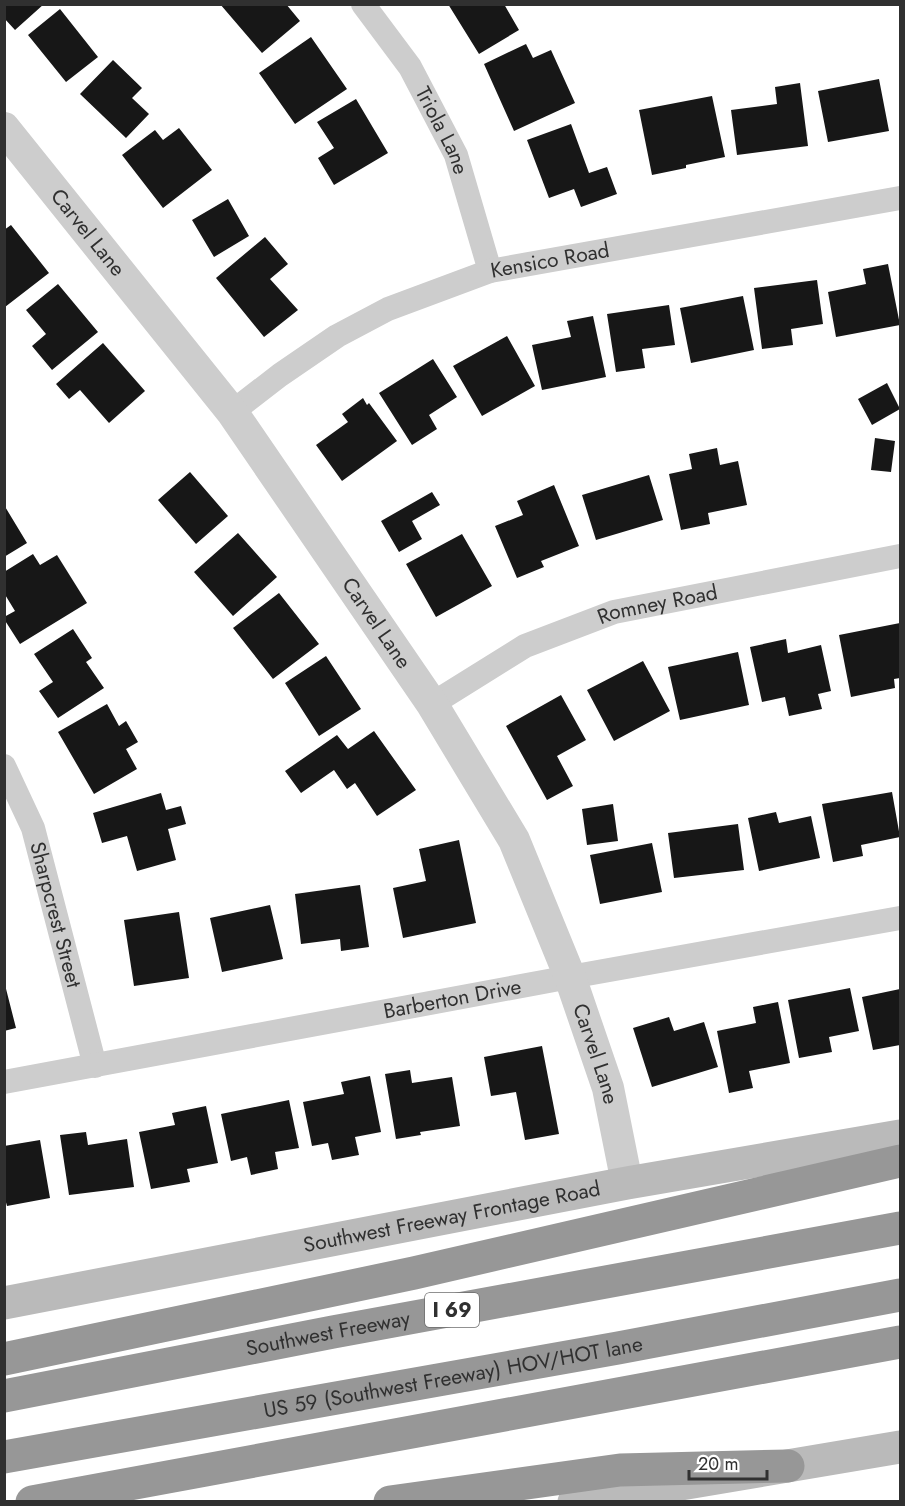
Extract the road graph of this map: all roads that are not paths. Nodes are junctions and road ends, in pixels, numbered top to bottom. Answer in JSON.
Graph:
{"nodes":[{"id":1,"x":363,"y":4,"type":"edge"},
{"id":2,"x":4,"y":128,"type":"edge"},
{"id":3,"x":900,"y":198,"type":"edge"},
{"id":4,"x":490,"y":271,"type":"junction"},
{"id":5,"x":232,"y":412,"type":"junction"},
{"id":6,"x":900,"y":556,"type":"edge"},
{"id":7,"x":432,"y":704,"type":"junction"},
{"id":8,"x":4,"y":766,"type":"edge"},
{"id":9,"x":900,"y":918,"type":"edge"},
{"id":10,"x":570,"y":976,"type":"junction"},
{"id":11,"x":95,"y":1066,"type":"junction"},
{"id":12,"x":4,"y":1082,"type":"edge"},
{"id":13,"x":900,"y":1136,"type":"edge"},
{"id":14,"x":900,"y":1161,"type":"edge"},
{"id":15,"x":627,"y":1183,"type":"junction"},
{"id":16,"x":900,"y":1228,"type":"edge"},
{"id":17,"x":900,"y":1295,"type":"edge"},
{"id":18,"x":4,"y":1303,"type":"edge"},
{"id":19,"x":900,"y":1342,"type":"edge"},
{"id":20,"x":4,"y":1359,"type":"edge"},
{"id":21,"x":4,"y":1396,"type":"edge"},
{"id":22,"x":900,"y":1447,"type":"edge"},
{"id":23,"x":4,"y":1457,"type":"edge"},
{"id":24,"x":788,"y":1466,"type":"junction"},
{"id":25,"x":32,"y":1502,"type":"edge"},
{"id":26,"x":390,"y":1502,"type":"edge"},
{"id":27,"x":574,"y":1502,"type":"edge"}],
"edges":[{"from":1,"to":4,"type":"street","name":"Triola Lane"},
{"from":2,"to":5,"type":"street","name":"Carvel Lane"},
{"from":3,"to":4,"type":"street","name":"Kensico Road"},
{"from":4,"to":5,"type":"street","name":"Kensico Road"},
{"from":5,"to":7,"type":"street","name":"Carvel Lane"},
{"from":6,"to":7,"type":"street","name":"Romney Road"},
{"from":7,"to":10,"type":"street","name":"Carvel Lane"},
{"from":8,"to":11,"type":"street","name":"Sharpcrest Street"},
{"from":9,"to":10,"type":"street","name":"Barberton Drive"},
{"from":10,"to":11,"type":"street","name":"Barberton Drive"},
{"from":10,"to":15,"type":"street","name":"Carvel Lane"},
{"from":11,"to":12,"type":"street","name":"Barberton Drive"},
{"from":13,"to":15,"type":"main road","name":"Southwest Freeway Frontage Road"},
{"from":14,"to":20,"type":"highway"},
{"from":15,"to":18,"type":"main road","name":"Southwest Freeway Frontage Road"},
{"from":16,"to":21,"type":"highway","name":"Southwest Freeway","number":"I 69"},
{"from":17,"to":23,"type":"highway","name":"US 59 (Southwest Freeway) HOV/HOT lane"},
{"from":19,"to":25,"type":"highway"},
{"from":22,"to":24,"type":"main road"},
{"from":24,"to":26,"type":"highway"},
{"from":24,"to":27,"type":"main road"}]}
